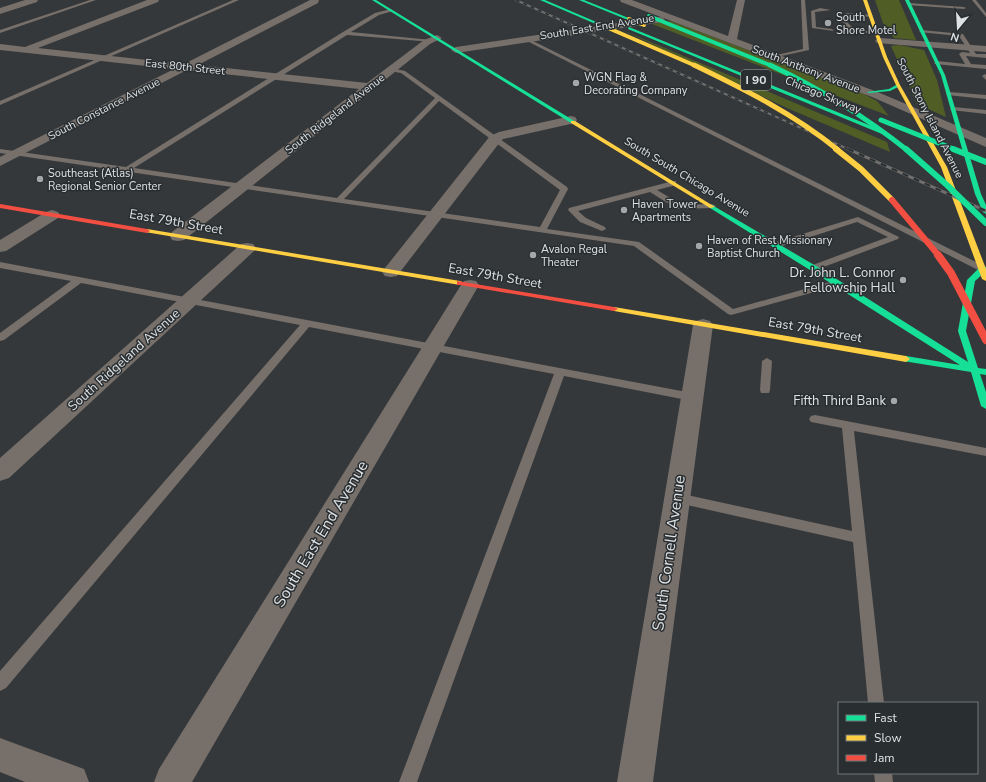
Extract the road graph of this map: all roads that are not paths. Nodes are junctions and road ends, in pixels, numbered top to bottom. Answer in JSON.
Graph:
{"nodes":[{"id":1,"x":34,"y":0,"type":"edge"},
{"id":2,"x":94,"y":0,"type":"edge"},
{"id":3,"x":155,"y":0,"type":"edge"},
{"id":4,"x":236,"y":0,"type":"edge"},
{"id":5,"x":374,"y":0,"type":"edge"},
{"id":6,"x":542,"y":0,"type":"edge"},
{"id":7,"x":562,"y":0,"type":"edge"},
{"id":8,"x":581,"y":0,"type":"edge"},
{"id":9,"x":603,"y":0,"type":"edge"},
{"id":10,"x":624,"y":0,"type":"edge"},
{"id":11,"x":741,"y":0,"type":"edge"},
{"id":12,"x":803,"y":0,"type":"edge"},
{"id":13,"x":865,"y":0,"type":"edge"},
{"id":14,"x":974,"y":0,"type":"edge"},
{"id":15,"x":315,"y":1,"type":"dead end"},
{"id":16,"x":908,"y":2,"type":"edge"},
{"id":17,"x":964,"y":8,"type":"dead end"},
{"id":18,"x":391,"y":10,"type":"junction"},
{"id":19,"x":829,"y":10,"type":"dead end"},
{"id":20,"x":0,"y":11,"type":"edge"},
{"id":21,"x":871,"y":16,"type":"junction"},
{"id":22,"x":986,"y":16,"type":"edge"},
{"id":23,"x":668,"y":17,"type":"junction"},
{"id":24,"x":629,"y":24,"type":"junction"},
{"id":25,"x":832,"y":30,"type":"dead end"},
{"id":26,"x":853,"y":30,"type":"junction"},
{"id":27,"x":846,"y":31,"type":"dead end"},
{"id":28,"x":922,"y":31,"type":"junction"},
{"id":29,"x":0,"y":32,"type":"edge"},
{"id":30,"x":345,"y":33,"type":"junction"},
{"id":31,"x":879,"y":37,"type":"junction"},
{"id":32,"x":434,"y":39,"type":"junction"},
{"id":33,"x":527,"y":39,"type":"junction"},
{"id":34,"x":732,"y":41,"type":"junction"},
{"id":35,"x":928,"y":45,"type":"junction"},
{"id":36,"x":0,"y":47,"type":"edge"},
{"id":37,"x":26,"y":49,"type":"junction"},
{"id":38,"x":986,"y":49,"type":"edge"},
{"id":39,"x":456,"y":50,"type":"junction"},
{"id":40,"x":972,"y":52,"type":"junction"},
{"id":41,"x":986,"y":56,"type":"edge"},
{"id":42,"x":6,"y":57,"type":"dead end"},
{"id":43,"x":774,"y":57,"type":"junction"},
{"id":44,"x":104,"y":58,"type":"junction"},
{"id":45,"x":733,"y":61,"type":"dead end"},
{"id":46,"x":937,"y":63,"type":"junction"},
{"id":47,"x":969,"y":66,"type":"junction"},
{"id":48,"x":186,"y":67,"type":"junction"},
{"id":49,"x":986,"y":67,"type":"edge"},
{"id":50,"x":391,"y":70,"type":"junction"},
{"id":51,"x":770,"y":76,"type":"dead end"},
{"id":52,"x":275,"y":77,"type":"junction"},
{"id":53,"x":898,"y":85,"type":"junction"},
{"id":54,"x":370,"y":87,"type":"junction"},
{"id":55,"x":869,"y":92,"type":"junction"},
{"id":56,"x":950,"y":94,"type":"junction"},
{"id":57,"x":986,"y":97,"type":"edge"},
{"id":58,"x":439,"y":98,"type":"junction"},
{"id":59,"x":0,"y":103,"type":"edge"},
{"id":60,"x":953,"y":109,"type":"junction"},
{"id":61,"x":913,"y":112,"type":"junction"},
{"id":62,"x":986,"y":112,"type":"edge"},
{"id":63,"x":571,"y":120,"type":"junction"},
{"id":64,"x":959,"y":132,"type":"junction"},
{"id":65,"x":495,"y":139,"type":"junction"},
{"id":66,"x":986,"y":143,"type":"edge"},
{"id":67,"x":0,"y":151,"type":"edge"},
{"id":68,"x":17,"y":154,"type":"junction"},
{"id":69,"x":986,"y":155,"type":"edge"},
{"id":70,"x":967,"y":159,"type":"junction"},
{"id":71,"x":0,"y":162,"type":"edge"},
{"id":72,"x":986,"y":162,"type":"edge"},
{"id":73,"x":126,"y":170,"type":"junction"},
{"id":74,"x":979,"y":172,"type":"dead end"},
{"id":75,"x":673,"y":183,"type":"junction"},
{"id":76,"x":242,"y":186,"type":"junction"},
{"id":77,"x":651,"y":189,"type":"junction"},
{"id":78,"x":338,"y":201,"type":"junction"},
{"id":79,"x":712,"y":206,"type":"junction"},
{"id":80,"x":2,"y":207,"type":"edge"},
{"id":81,"x":986,"y":212,"type":"edge"},
{"id":82,"x":52,"y":214,"type":"junction"},
{"id":83,"x":435,"y":215,"type":"junction"},
{"id":84,"x":986,"y":223,"type":"edge"},
{"id":85,"x":602,"y":229,"type":"dead end"},
{"id":86,"x":542,"y":231,"type":"junction"},
{"id":87,"x":178,"y":236,"type":"junction"},
{"id":88,"x":776,"y":246,"type":"junction"},
{"id":89,"x":0,"y":247,"type":"edge"},
{"id":90,"x":247,"y":248,"type":"junction"},
{"id":91,"x":0,"y":265,"type":"edge"},
{"id":92,"x":813,"y":268,"type":"junction"},
{"id":93,"x":983,"y":269,"type":"junction"},
{"id":94,"x":391,"y":272,"type":"junction"},
{"id":95,"x":986,"y":279,"type":"edge"},
{"id":96,"x":79,"y":280,"type":"junction"},
{"id":97,"x":837,"y":283,"type":"junction"},
{"id":98,"x":470,"y":285,"type":"junction"},
{"id":99,"x":189,"y":301,"type":"junction"},
{"id":100,"x":731,"y":312,"type":"junction"},
{"id":101,"x":307,"y":323,"type":"junction"},
{"id":102,"x":703,"y":324,"type":"junction"},
{"id":103,"x":730,"y":329,"type":"junction"},
{"id":104,"x":0,"y":338,"type":"edge"},
{"id":105,"x":986,"y":340,"type":"edge"},
{"id":106,"x":433,"y":347,"type":"junction"},
{"id":107,"x":766,"y":361,"type":"dead end"},
{"id":108,"x":976,"y":370,"type":"junction"},
{"id":109,"x":560,"y":372,"type":"junction"},
{"id":110,"x":986,"y":372,"type":"edge"},
{"id":111,"x":986,"y":376,"type":"edge"},
{"id":112,"x":765,"y":390,"type":"dead end"},
{"id":113,"x":692,"y":397,"type":"junction"},
{"id":114,"x":986,"y":406,"type":"edge"},
{"id":115,"x":815,"y":419,"type":"dead end"},
{"id":116,"x":848,"y":426,"type":"junction"},
{"id":117,"x":986,"y":452,"type":"edge"},
{"id":118,"x":0,"y":472,"type":"edge"},
{"id":119,"x":678,"y":498,"type":"junction"},
{"id":120,"x":859,"y":538,"type":"junction"},
{"id":121,"x":0,"y":684,"type":"edge"},
{"id":122,"x":876,"y":702,"type":"edge"},
{"id":123,"x":0,"y":755,"type":"edge"},
{"id":124,"x":71,"y":782,"type":"edge"},
{"id":125,"x":172,"y":782,"type":"edge"},
{"id":126,"x":408,"y":782,"type":"edge"},
{"id":127,"x":636,"y":782,"type":"edge"}],
"edges":[{"from":1,"to":20,"type":"street"},
{"from":2,"to":29,"type":"lane"},
{"from":3,"to":37,"type":"street"},
{"from":4,"to":44,"type":"lane"},
{"from":5,"to":18,"type":"main road","name":"South South Chicago Avenue"},
{"from":6,"to":105,"type":"main road","bridge":true},
{"from":7,"to":24,"type":"main road","name":"Chicago Skyway","number":"I 90"},
{"from":8,"to":24,"type":"main road","name":"Chicago Skyway","number":"I 90"},
{"from":9,"to":84,"type":"main road","bridge":true},
{"from":10,"to":23,"type":"street","name":"South Anthony Avenue"},
{"from":11,"to":34,"type":"street"},
{"from":12,"to":43,"type":"lane"},
{"from":13,"to":21,"type":"main road","name":"South Stony Island Avenue"},
{"from":14,"to":22,"type":"lane"},
{"from":15,"to":48,"type":"street","name":"South Constance Avenue"},
{"from":16,"to":17,"type":"lane"},
{"from":16,"to":28,"type":"main road","name":"South Stony Island Avenue"},
{"from":18,"to":30,"type":"lane"},
{"from":18,"to":32,"type":"main road","name":"South South Chicago Avenue"},
{"from":19,"to":25,"type":"lane"},
{"from":21,"to":26,"type":"lane"},
{"from":21,"to":31,"type":"main road","name":"South Stony Island Avenue"},
{"from":23,"to":33,"type":"street","name":"South East End Avenue"},
{"from":23,"to":34,"type":"street","name":"South Anthony Avenue"},
{"from":24,"to":45,"type":"main road","name":"Chicago Skyway","number":"I 90","bridge":true},
{"from":24,"to":74,"type":"main road","name":"Chicago Skyway","number":"I 90","bridge":true},
{"from":26,"to":27,"type":"lane"},
{"from":26,"to":31,"type":"lane"},
{"from":28,"to":35,"type":"main road","name":"South Stony Island Avenue"},
{"from":28,"to":40,"type":"lane"},
{"from":30,"to":32,"type":"lane"},
{"from":30,"to":52,"type":"lane"},
{"from":31,"to":35,"type":"street"},
{"from":31,"to":53,"type":"main road","name":"South Stony Island Avenue"},
{"from":32,"to":39,"type":"main road","name":"South South Chicago Avenue"},
{"from":32,"to":50,"type":"street","name":"South Ridgeland Avenue"},
{"from":33,"to":39,"type":"street","name":"South East End Avenue"},
{"from":33,"to":93,"type":"lane"},
{"from":34,"to":43,"type":"street","name":"South Anthony Avenue"},
{"from":35,"to":40,"type":"street"},
{"from":35,"to":46,"type":"main road","name":"South Stony Island Avenue"},
{"from":36,"to":37,"type":"street","name":"East 80th Street"},
{"from":37,"to":42,"type":"street"},
{"from":37,"to":44,"type":"street","name":"East 80th Street"},
{"from":38,"to":40,"type":"street"},
{"from":39,"to":63,"type":"main road","name":"South South Chicago Avenue"},
{"from":40,"to":41,"type":"lane"},
{"from":40,"to":47,"type":"lane"},
{"from":43,"to":55,"type":"street","name":"South Anthony Avenue"},
{"from":44,"to":48,"type":"street","name":"East 80th Street"},
{"from":44,"to":59,"type":"lane"},
{"from":46,"to":47,"type":"lane"},
{"from":46,"to":56,"type":"main road","name":"South Stony Island Avenue"},
{"from":47,"to":49,"type":"lane"},
{"from":48,"to":52,"type":"street","name":"East 80th Street"},
{"from":48,"to":68,"type":"street","name":"South Constance Avenue"},
{"from":50,"to":54,"type":"street","name":"South Ridgeland Avenue"},
{"from":50,"to":58,"type":"lane"},
{"from":51,"to":72,"type":"main road","name":"Chicago Skyway","number":"I 90","bridge":true},
{"from":52,"to":54,"type":"street","name":"East 80th Street"},
{"from":52,"to":73,"type":"lane"},
{"from":53,"to":55,"type":"main road"},
{"from":53,"to":61,"type":"main road","name":"South Stony Island Avenue"},
{"from":54,"to":76,"type":"street","name":"South Ridgeland Avenue"},
{"from":55,"to":61,"type":"street","name":"South Anthony Avenue"},
{"from":56,"to":57,"type":"lane"},
{"from":56,"to":60,"type":"main road","name":"South Stony Island Avenue"},
{"from":58,"to":65,"type":"lane"},
{"from":58,"to":78,"type":"lane"},
{"from":60,"to":62,"type":"lane"},
{"from":60,"to":64,"type":"main road","name":"South Stony Island Avenue"},
{"from":61,"to":64,"type":"street","name":"South Anthony Avenue"},
{"from":61,"to":93,"type":"main road","name":"South Stony Island Avenue"},
{"from":63,"to":65,"type":"street"},
{"from":63,"to":75,"type":"main road","name":"South South Chicago Avenue"},
{"from":64,"to":66,"type":"street","name":"South Anthony Avenue"},
{"from":64,"to":70,"type":"main road","name":"South Stony Island Avenue"},
{"from":65,"to":83,"type":"street"},
{"from":65,"to":86,"type":"lane"},
{"from":67,"to":68,"type":"lane"},
{"from":68,"to":71,"type":"street","name":"South Constance Avenue"},
{"from":68,"to":73,"type":"lane"},
{"from":69,"to":70,"type":"main road"},
{"from":70,"to":81,"type":"main road","name":"South Stony Island Avenue"},
{"from":73,"to":76,"type":"lane"},
{"from":75,"to":77,"type":"lane"},
{"from":75,"to":79,"type":"main road","name":"South South Chicago Avenue"},
{"from":76,"to":78,"type":"lane"},
{"from":76,"to":87,"type":"street","name":"South Ridgeland Avenue"},
{"from":77,"to":79,"type":"lane"},
{"from":77,"to":85,"type":"lane"},
{"from":78,"to":83,"type":"lane"},
{"from":79,"to":88,"type":"main road","name":"South South Chicago Avenue"},
{"from":80,"to":82,"type":"main road","name":"East 79th Street"},
{"from":82,"to":87,"type":"main road","name":"East 79th Street"},
{"from":82,"to":89,"type":"street"},
{"from":83,"to":86,"type":"lane"},
{"from":83,"to":94,"type":"street"},
{"from":86,"to":100,"type":"lane"},
{"from":87,"to":90,"type":"main road","name":"East 79th Street"},
{"from":88,"to":92,"type":"main road","name":"South South Chicago Avenue"},
{"from":88,"to":92,"type":"lane"},
{"from":90,"to":94,"type":"main road","name":"East 79th Street"},
{"from":90,"to":99,"type":"street","name":"South Ridgeland Avenue"},
{"from":91,"to":96,"type":"lane"},
{"from":92,"to":97,"type":"main road","name":"South South Chicago Avenue"},
{"from":93,"to":95,"type":"main road","name":"South Stony Island Avenue"},
{"from":93,"to":108,"type":"main road"},
{"from":94,"to":98,"type":"main road","name":"East 79th Street"},
{"from":96,"to":99,"type":"lane"},
{"from":96,"to":104,"type":"lane"},
{"from":97,"to":100,"type":"lane"},
{"from":97,"to":108,"type":"main road","name":"South South Chicago Avenue"},
{"from":98,"to":102,"type":"main road","name":"East 79th Street"},
{"from":98,"to":106,"type":"street","name":"South East End Avenue"},
{"from":99,"to":101,"type":"lane"},
{"from":99,"to":118,"type":"street","name":"South Ridgeland Avenue"},
{"from":100,"to":103,"type":"lane"},
{"from":101,"to":106,"type":"lane"},
{"from":101,"to":121,"type":"lane"},
{"from":102,"to":103,"type":"main road","name":"East 79th Street"},
{"from":102,"to":113,"type":"street","name":"South Cornell Avenue"},
{"from":103,"to":108,"type":"main road","name":"East 79th Street"},
{"from":106,"to":109,"type":"lane"},
{"from":106,"to":125,"type":"street","name":"South East End Avenue"},
{"from":107,"to":112,"type":"lane"},
{"from":108,"to":110,"type":"main road","name":"East 79th Street"},
{"from":108,"to":111,"type":"main road","name":"South South Chicago Avenue"},
{"from":108,"to":114,"type":"main road"},
{"from":109,"to":113,"type":"lane"},
{"from":109,"to":126,"type":"lane"},
{"from":113,"to":119,"type":"street","name":"South Cornell Avenue"},
{"from":115,"to":116,"type":"lane"},
{"from":116,"to":117,"type":"lane"},
{"from":116,"to":120,"type":"lane"},
{"from":119,"to":120,"type":"lane"},
{"from":119,"to":127,"type":"street","name":"South Cornell Avenue"},
{"from":120,"to":122,"type":"lane"},
{"from":123,"to":124,"type":"street"}]}
